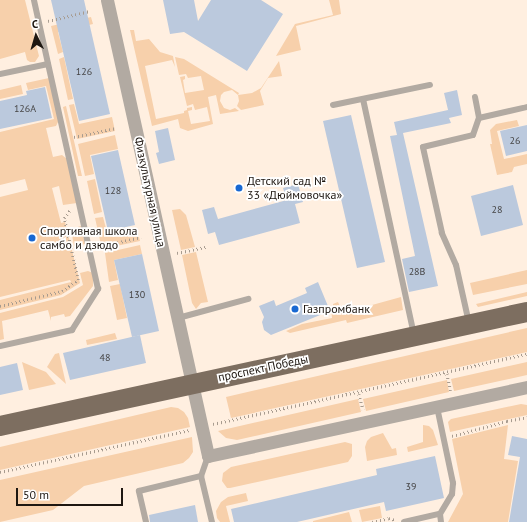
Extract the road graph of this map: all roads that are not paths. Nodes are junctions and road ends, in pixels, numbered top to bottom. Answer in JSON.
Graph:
{"nodes":[{"id":1,"x":34,"y":0,"type":"edge"},
{"id":2,"x":107,"y":0,"type":"edge"},
{"id":3,"x":48,"y":64,"type":"junction"},
{"id":4,"x":0,"y":74,"type":"edge"},
{"id":5,"x":430,"y":85,"type":"dead end"},
{"id":6,"x":475,"y":97,"type":"dead end"},
{"id":7,"x":363,"y":99,"type":"junction"},
{"id":8,"x":332,"y":105,"type":"dead end"},
{"id":9,"x":527,"y":107,"type":"edge"},
{"id":10,"x":479,"y":118,"type":"junction"},
{"id":11,"x":248,"y":299,"type":"dead end"},
{"id":12,"x":527,"y":312,"type":"edge"},
{"id":13,"x":178,"y":318,"type":"junction"},
{"id":14,"x":469,"y":325,"type":"junction"},
{"id":15,"x":415,"y":337,"type":"junction"},
{"id":16,"x":0,"y":346,"type":"edge"},
{"id":17,"x":192,"y":383,"type":"junction"},
{"id":18,"x":527,"y":387,"type":"edge"},
{"id":19,"x":437,"y":407,"type":"junction"},
{"id":20,"x":0,"y":426,"type":"edge"},
{"id":21,"x":208,"y":456,"type":"junction"},
{"id":22,"x":201,"y":476,"type":"junction"},
{"id":23,"x":440,"y":514,"type":"junction"},
{"id":24,"x":146,"y":522,"type":"edge"},
{"id":25,"x":212,"y":522,"type":"edge"},
{"id":26,"x":404,"y":522,"type":"edge"},
{"id":27,"x":441,"y":522,"type":"edge"}],
"edges":[{"from":1,"to":3,"type":"lane"},
{"from":2,"to":13,"type":"street","name":"Физкультурная улица"},
{"from":3,"to":4,"type":"lane"},
{"from":3,"to":16,"type":"lane"},
{"from":5,"to":7,"type":"lane"},
{"from":6,"to":10,"type":"lane"},
{"from":7,"to":8,"type":"lane"},
{"from":7,"to":15,"type":"lane"},
{"from":9,"to":10,"type":"lane"},
{"from":10,"to":14,"type":"lane"},
{"from":11,"to":13,"type":"lane"},
{"from":12,"to":14,"type":"main road","name":"проспект Победы"},
{"from":13,"to":17,"type":"street","name":"Физкультурная улица"},
{"from":14,"to":15,"type":"main road","name":"проспект Победы"},
{"from":15,"to":17,"type":"main road","name":"проспект Победы"},
{"from":17,"to":20,"type":"main road","name":"проспект Победы"},
{"from":17,"to":21,"type":"street","name":"Физкультурная улица"},
{"from":18,"to":19,"type":"street"},
{"from":19,"to":21,"type":"street"},
{"from":19,"to":23,"type":"lane"},
{"from":21,"to":22,"type":"lane"},
{"from":22,"to":24,"type":"lane"},
{"from":22,"to":25,"type":"lane"},
{"from":23,"to":26,"type":"lane"},
{"from":23,"to":27,"type":"lane"}]}
